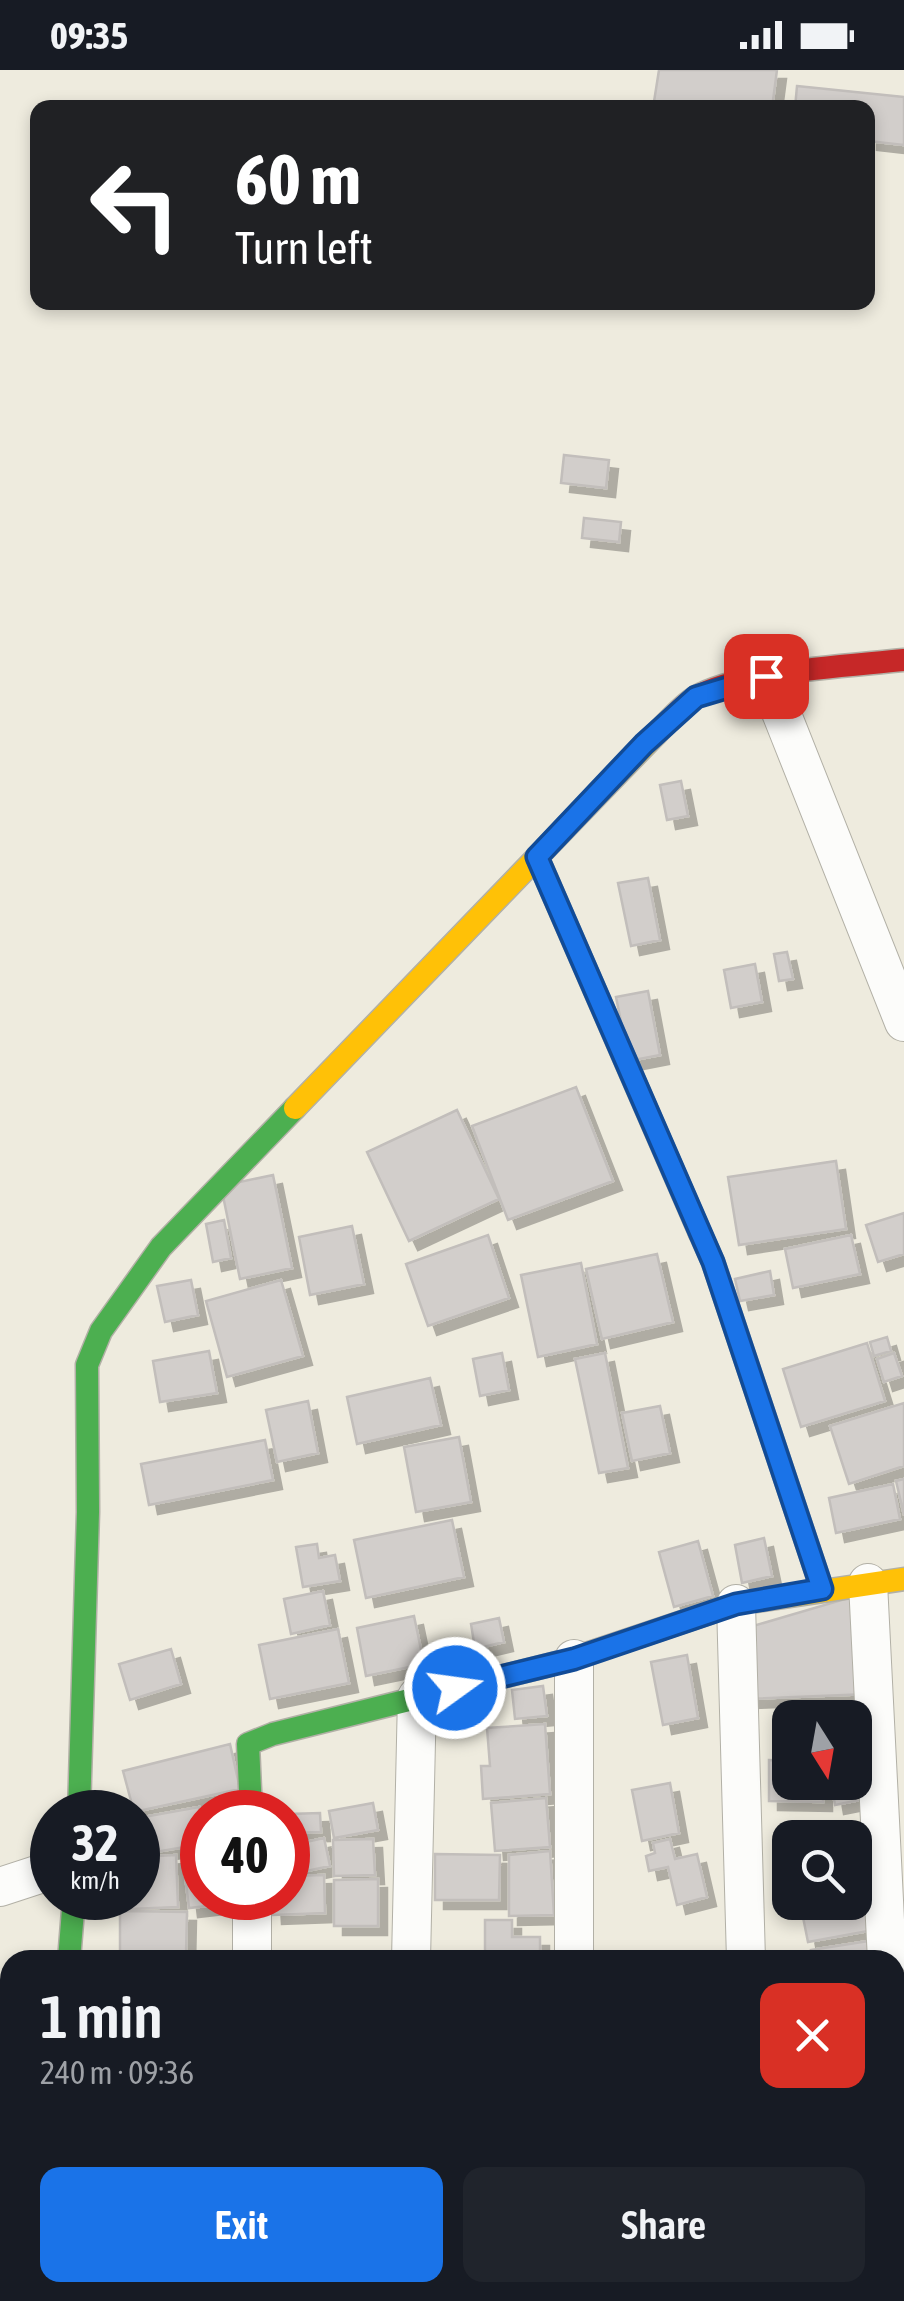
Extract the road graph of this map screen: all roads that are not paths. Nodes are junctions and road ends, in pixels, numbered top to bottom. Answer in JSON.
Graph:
{"nodes":[{"id":1,"x":904,"y":660,"type":"edge"},
{"id":2,"x":767,"y":676,"type":"junction"},
{"id":3,"x":537,"y":857,"type":"junction"},
{"id":4,"x":904,"y":1022,"type":"edge"},
{"id":5,"x":886,"y":1581,"type":"edge"},
{"id":6,"x":822,"y":1589,"type":"junction"},
{"id":7,"x":736,"y":1604,"type":"junction"},
{"id":8,"x":574,"y":1659,"type":"junction"},
{"id":9,"x":417,"y":1697,"type":"junction"},
{"id":10,"x":80,"y":1790,"type":"edge"},
{"id":11,"x":250,"y":1790,"type":"edge"},
{"id":12,"x":30,"y":1877,"type":"edge"},
{"id":13,"x":0,"y":1887,"type":"edge"},
{"id":14,"x":72,"y":1920,"type":"edge"},
{"id":15,"x":252,"y":1920,"type":"edge"},
{"id":16,"x":69,"y":1950,"type":"edge"},
{"id":17,"x":252,"y":1950,"type":"edge"},
{"id":18,"x":410,"y":1950,"type":"edge"},
{"id":19,"x":574,"y":1950,"type":"edge"},
{"id":20,"x":746,"y":1950,"type":"edge"},
{"id":21,"x":888,"y":1950,"type":"edge"}],
"edges":[{"from":1,"to":2,"type":"main road"},
{"from":2,"to":3,"type":"main road"},
{"from":2,"to":4,"type":"street"},
{"from":3,"to":6,"type":"main road"},
{"from":3,"to":10,"type":"main road"},
{"from":5,"to":6,"type":"main road"},
{"from":5,"to":21,"type":"street"},
{"from":6,"to":7,"type":"main road"},
{"from":7,"to":8,"type":"main road"},
{"from":7,"to":20,"type":"street"},
{"from":8,"to":9,"type":"main road"},
{"from":8,"to":19,"type":"street"},
{"from":9,"to":11,"type":"main road"},
{"from":9,"to":18,"type":"street"},
{"from":12,"to":13,"type":"street"},
{"from":14,"to":16,"type":"main road"},
{"from":15,"to":17,"type":"street"}]}
